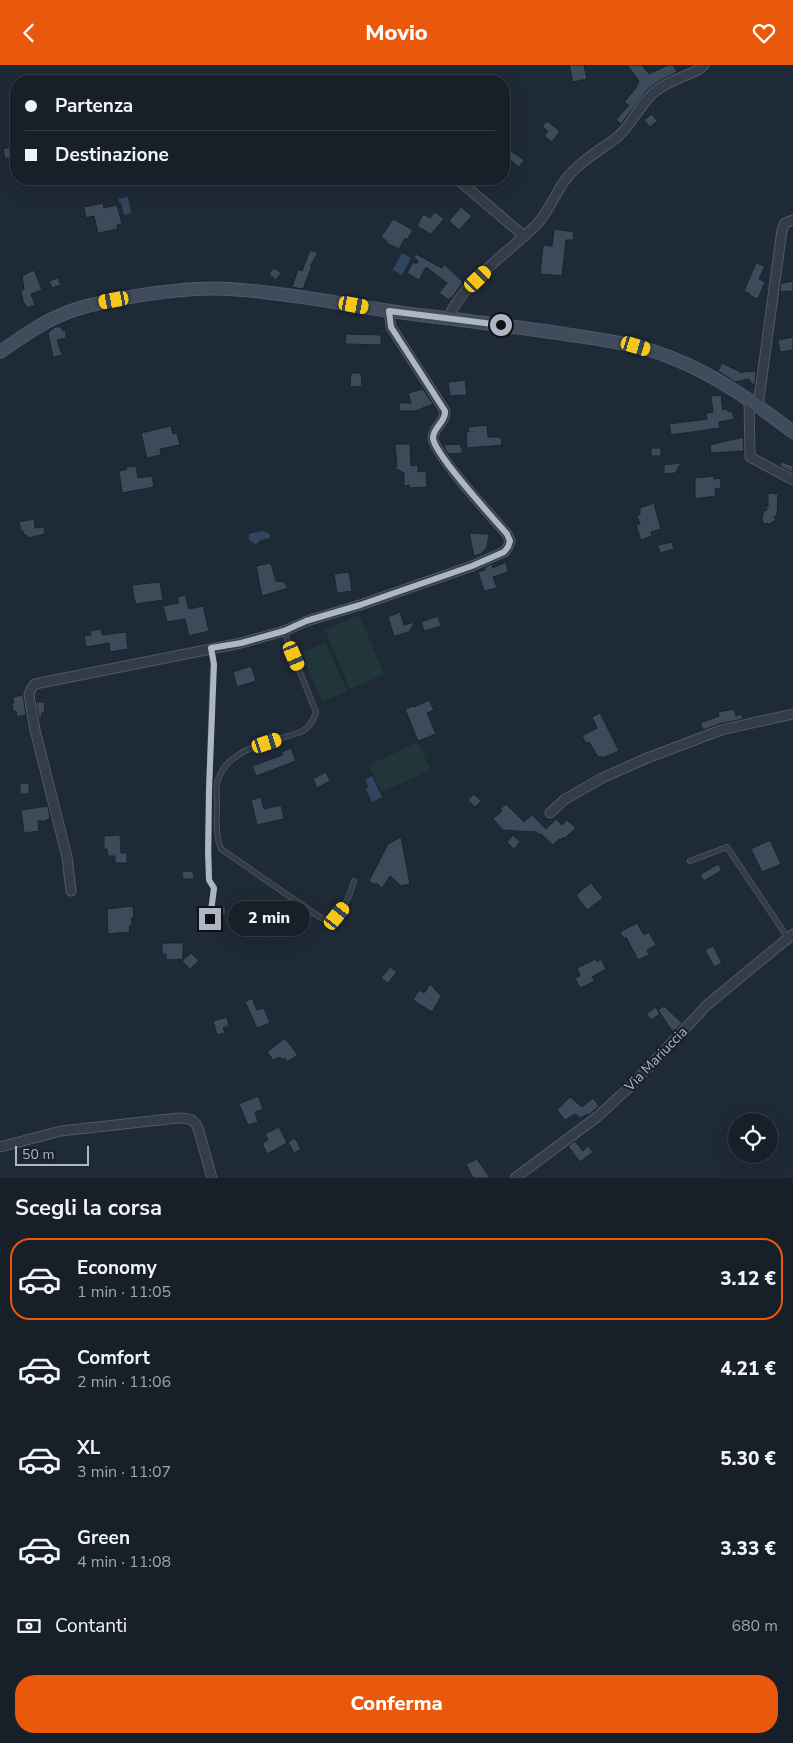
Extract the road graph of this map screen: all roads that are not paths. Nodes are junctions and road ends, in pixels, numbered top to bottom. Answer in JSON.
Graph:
{"nodes":[{"id":1,"x":704,"y":65,"type":"edge"},
{"id":2,"x":465,"y":185,"type":"edge"},
{"id":3,"x":793,"y":220,"type":"edge"},
{"id":4,"x":524,"y":236,"type":"junction"},
{"id":5,"x":389,"y":311,"type":"junction"},
{"id":6,"x":448,"y":318,"type":"junction"},
{"id":7,"x":0,"y":353,"type":"edge"},
{"id":8,"x":754,"y":403,"type":"junction"},
{"id":9,"x":793,"y":432,"type":"edge"},
{"id":10,"x":793,"y":480,"type":"edge"},
{"id":11,"x":284,"y":631,"type":"junction"},
{"id":12,"x":211,"y":648,"type":"junction"},
{"id":13,"x":793,"y":714,"type":"edge"},
{"id":14,"x":550,"y":813,"type":"dead end"},
{"id":15,"x":690,"y":861,"type":"dead end"},
{"id":16,"x":354,"y":881,"type":"dead end"},
{"id":17,"x":71,"y":891,"type":"dead end"},
{"id":18,"x":210,"y":919,"type":"dead end"},
{"id":19,"x":791,"y":936,"type":"edge"},
{"id":20,"x":0,"y":1147,"type":"edge"},
{"id":21,"x":212,"y":1178,"type":"edge"},
{"id":22,"x":515,"y":1178,"type":"edge"}],
"edges":[{"from":1,"to":4,"type":"street"},
{"from":2,"to":4,"type":"street"},
{"from":3,"to":8,"type":"street"},
{"from":4,"to":6,"type":"street"},
{"from":5,"to":6,"type":"main road"},
{"from":5,"to":7,"type":"main road"},
{"from":5,"to":11,"type":"street"},
{"from":6,"to":8,"type":"main road"},
{"from":8,"to":9,"type":"main road"},
{"from":8,"to":10,"type":"street"},
{"from":11,"to":12,"type":"street"},
{"from":11,"to":16,"type":"lane"},
{"from":12,"to":17,"type":"street"},
{"from":12,"to":18,"type":"lane"},
{"from":13,"to":14,"type":"street"},
{"from":15,"to":19,"type":"lane"},
{"from":19,"to":22,"type":"street","name":"Via Mariuccia"},
{"from":20,"to":21,"type":"street"}]}
